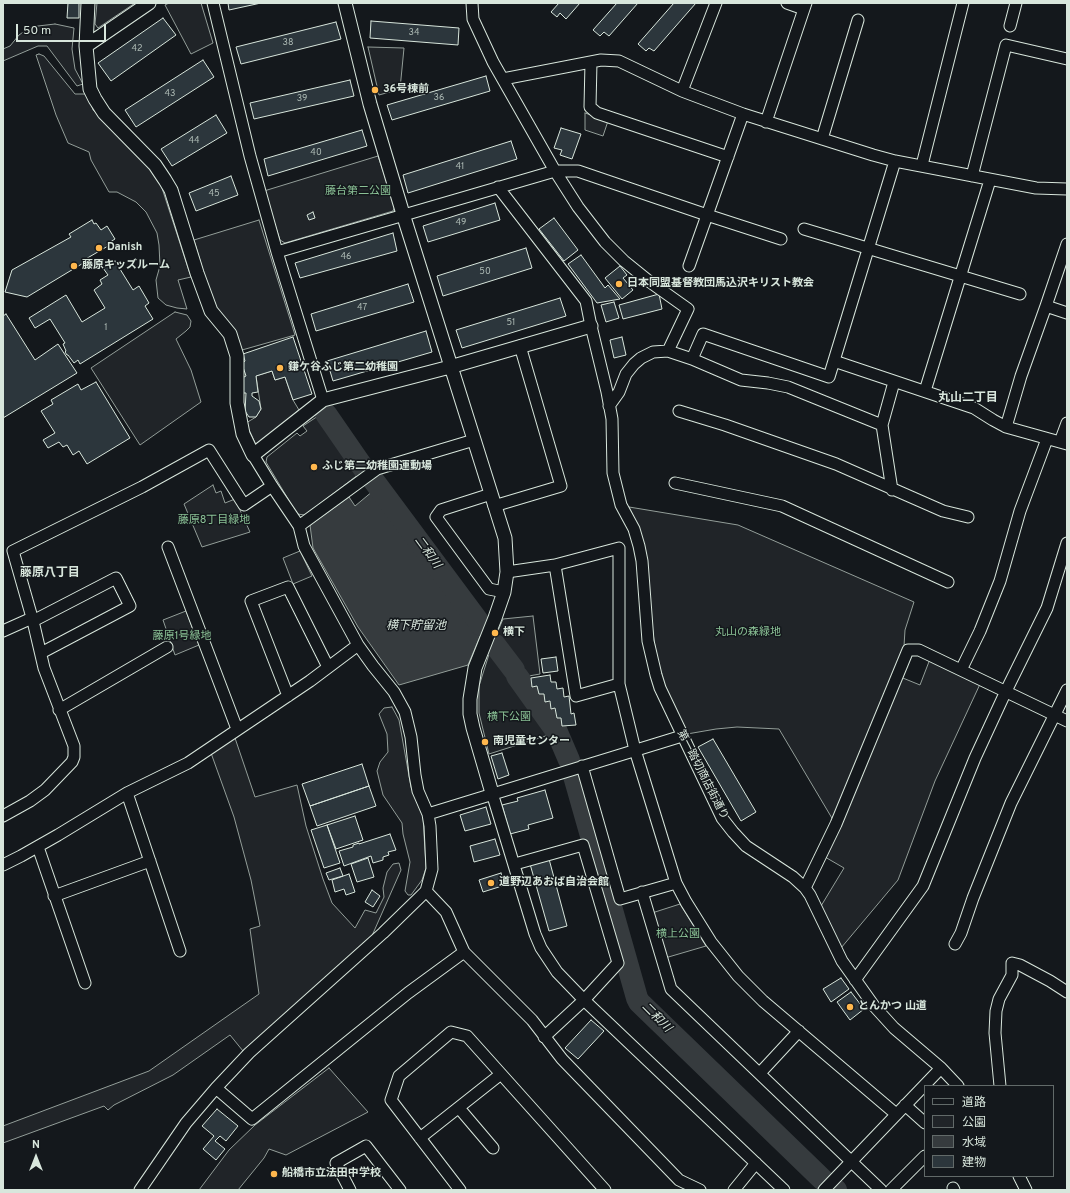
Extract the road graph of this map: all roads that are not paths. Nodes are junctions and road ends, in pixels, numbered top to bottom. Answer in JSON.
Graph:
{"nodes":[{"id":1,"x":88,"y":3,"type":"edge"},
{"id":2,"x":149,"y":3,"type":"edge"},
{"id":3,"x":213,"y":3,"type":"edge"},
{"id":4,"x":345,"y":3,"type":"edge"},
{"id":5,"x":472,"y":3,"type":"edge"},
{"id":6,"x":716,"y":3,"type":"edge"},
{"id":7,"x":787,"y":3,"type":"edge"},
{"id":8,"x":963,"y":3,"type":"edge"},
{"id":9,"x":1016,"y":3,"type":"edge"},
{"id":10,"x":804,"y":6,"type":"edge"},
{"id":11,"x":858,"y":20,"type":"dead end"},
{"id":12,"x":1010,"y":26,"type":"dead end"},
{"id":13,"x":86,"y":46,"type":"junction"},
{"id":14,"x":1067,"y":59,"type":"edge"},
{"id":15,"x":591,"y":62,"type":"junction"},
{"id":16,"x":503,"y":79,"type":"junction"},
{"id":17,"x":682,"y":91,"type":"junction"},
{"id":18,"x":743,"y":114,"type":"junction"},
{"id":19,"x":766,"y":122,"type":"junction"},
{"id":20,"x":822,"y":139,"type":"junction"},
{"id":21,"x":728,"y":157,"type":"junction"},
{"id":22,"x":895,"y":161,"type":"junction"},
{"id":23,"x":922,"y":165,"type":"junction"},
{"id":24,"x":555,"y":171,"type":"junction"},
{"id":25,"x":972,"y":176,"type":"junction"},
{"id":26,"x":990,"y":180,"type":"junction"},
{"id":27,"x":498,"y":187,"type":"junction"},
{"id":28,"x":1067,"y":189,"type":"edge"},
{"id":29,"x":402,"y":214,"type":"junction"},
{"id":30,"x":707,"y":215,"type":"junction"},
{"id":31,"x":804,"y":229,"type":"dead end"},
{"id":32,"x":781,"y":238,"type":"dead end"},
{"id":33,"x":1067,"y":244,"type":"edge"},
{"id":34,"x":868,"y":248,"type":"junction"},
{"id":35,"x":277,"y":252,"type":"junction"},
{"id":36,"x":689,"y":266,"type":"dead end"},
{"id":37,"x":960,"y":276,"type":"junction"},
{"id":38,"x":1020,"y":294,"type":"dead end"},
{"id":39,"x":1046,"y":306,"type":"junction"},
{"id":40,"x":1067,"y":313,"type":"edge"},
{"id":41,"x":591,"y":326,"type":"junction"},
{"id":42,"x":520,"y":346,"type":"junction"},
{"id":43,"x":668,"y":351,"type":"junction"},
{"id":44,"x":692,"y":358,"type":"junction"},
{"id":45,"x":834,"y":360,"type":"junction"},
{"id":46,"x":450,"y":366,"type":"junction"},
{"id":47,"x":894,"y":382,"type":"junction"},
{"id":48,"x":925,"y":391,"type":"junction"},
{"id":49,"x":323,"y":400,"type":"junction"},
{"id":50,"x":609,"y":406,"type":"junction"},
{"id":51,"x":679,"y":411,"type":"dead end"},
{"id":52,"x":1067,"y":424,"type":"edge"},
{"id":53,"x":882,"y":425,"type":"junction"},
{"id":54,"x":1006,"y":427,"type":"junction"},
{"id":55,"x":1047,"y":439,"type":"junction"},
{"id":56,"x":474,"y":440,"type":"junction"},
{"id":57,"x":1064,"y":443,"type":"edge"},
{"id":58,"x":253,"y":455,"type":"junction"},
{"id":59,"x":675,"y":483,"type":"dead end"},
{"id":60,"x":272,"y":486,"type":"junction"},
{"id":61,"x":892,"y":490,"type":"junction"},
{"id":62,"x":492,"y":500,"type":"junction"},
{"id":63,"x":968,"y":516,"type":"dead end"},
{"id":64,"x":299,"y":526,"type":"junction"},
{"id":65,"x":1067,"y":543,"type":"edge"},
{"id":66,"x":168,"y":547,"type":"dead end"},
{"id":67,"x":555,"y":565,"type":"junction"},
{"id":68,"x":507,"y":572,"type":"junction"},
{"id":69,"x":948,"y":582,"type":"dead end"},
{"id":70,"x":504,"y":592,"type":"junction"},
{"id":71,"x":32,"y":620,"type":"junction"},
{"id":72,"x":3,"y":631,"type":"edge"},
{"id":73,"x":358,"y":645,"type":"junction"},
{"id":74,"x":167,"y":647,"type":"dead end"},
{"id":75,"x":41,"y":652,"type":"junction"},
{"id":76,"x":328,"y":667,"type":"junction"},
{"id":77,"x":961,"y":670,"type":"junction"},
{"id":78,"x":619,"y":684,"type":"junction"},
{"id":79,"x":1067,"y":690,"type":"edge"},
{"id":80,"x":1006,"y":692,"type":"junction"},
{"id":81,"x":288,"y":696,"type":"junction"},
{"id":82,"x":59,"y":710,"type":"junction"},
{"id":83,"x":1055,"y":715,"type":"junction"},
{"id":84,"x":1067,"y":721,"type":"edge"},
{"id":85,"x":237,"y":729,"type":"junction"},
{"id":86,"x":682,"y":736,"type":"junction"},
{"id":87,"x":635,"y":750,"type":"junction"},
{"id":88,"x":580,"y":767,"type":"junction"},
{"id":89,"x":127,"y":793,"type":"junction"},
{"id":90,"x":492,"y":793,"type":"junction"},
{"id":91,"x":428,"y":814,"type":"junction"},
{"id":92,"x":3,"y":816,"type":"edge"},
{"id":93,"x":38,"y":847,"type":"junction"},
{"id":94,"x":150,"y":861,"type":"junction"},
{"id":95,"x":514,"y":864,"type":"junction"},
{"id":96,"x":3,"y":865,"type":"edge"},
{"id":97,"x":676,"y":883,"type":"junction"},
{"id":98,"x":805,"y":888,"type":"junction"},
{"id":99,"x":426,"y":891,"type":"junction"},
{"id":100,"x":642,"y":892,"type":"junction"},
{"id":101,"x":54,"y":896,"type":"junction"},
{"id":102,"x":955,"y":944,"type":"dead end"},
{"id":103,"x":180,"y":951,"type":"dead end"},
{"id":104,"x":464,"y":952,"type":"junction"},
{"id":105,"x":855,"y":980,"type":"junction"},
{"id":106,"x":85,"y":983,"type":"dead end"},
{"id":107,"x":1067,"y":992,"type":"edge"},
{"id":108,"x":584,"y":1000,"type":"junction"},
{"id":109,"x":799,"y":1031,"type":"junction"},
{"id":110,"x":544,"y":1037,"type":"junction"},
{"id":111,"x":941,"y":1068,"type":"junction"},
{"id":112,"x":760,"y":1072,"type":"junction"},
{"id":113,"x":501,"y":1074,"type":"junction"},
{"id":114,"x":924,"y":1085,"type":"edge"},
{"id":115,"x":924,"y":1085,"type":"edge"},
{"id":116,"x":957,"y":1085,"type":"edge"},
{"id":117,"x":1000,"y":1085,"type":"edge"},
{"id":118,"x":216,"y":1088,"type":"junction"},
{"id":119,"x":905,"y":1105,"type":"junction"},
{"id":120,"x":458,"y":1108,"type":"junction"},
{"id":121,"x":896,"y":1114,"type":"junction"},
{"id":122,"x":924,"y":1122,"type":"edge"},
{"id":123,"x":420,"y":1138,"type":"junction"},
{"id":124,"x":493,"y":1148,"type":"dead end"},
{"id":125,"x":924,"y":1157,"type":"edge"},
{"id":126,"x":852,"y":1160,"type":"junction"},
{"id":127,"x":756,"y":1163,"type":"junction"},
{"id":128,"x":828,"y":1186,"type":"edge"},
{"id":129,"x":140,"y":1190,"type":"edge"},
{"id":130,"x":350,"y":1190,"type":"edge"},
{"id":131,"x":400,"y":1190,"type":"edge"},
{"id":132,"x":460,"y":1190,"type":"edge"},
{"id":133,"x":605,"y":1190,"type":"edge"},
{"id":134,"x":700,"y":1190,"type":"edge"},
{"id":135,"x":734,"y":1190,"type":"edge"},
{"id":136,"x":784,"y":1190,"type":"edge"},
{"id":137,"x":882,"y":1190,"type":"edge"},
{"id":138,"x":891,"y":1190,"type":"edge"}],
"edges":[{"from":1,"to":13,"type":"street"},
{"from":2,"to":13,"type":"street"},
{"from":3,"to":35,"type":"street"},
{"from":4,"to":29,"type":"street"},
{"from":5,"to":16,"type":"street"},
{"from":6,"to":17,"type":"street"},
{"from":7,"to":10,"type":"street"},
{"from":8,"to":23,"type":"street"},
{"from":9,"to":12,"type":"street"},
{"from":10,"to":19,"type":"street"},
{"from":11,"to":20,"type":"street"},
{"from":13,"to":58,"type":"street"},
{"from":14,"to":25,"type":"street"},
{"from":15,"to":16,"type":"street"},
{"from":15,"to":17,"type":"street"},
{"from":15,"to":21,"type":"street"},
{"from":16,"to":24,"type":"street"},
{"from":17,"to":18,"type":"street"},
{"from":18,"to":19,"type":"street"},
{"from":18,"to":21,"type":"street"},
{"from":19,"to":20,"type":"street"},
{"from":20,"to":22,"type":"street"},
{"from":21,"to":30,"type":"street"},
{"from":22,"to":23,"type":"street"},
{"from":22,"to":34,"type":"street"},
{"from":23,"to":25,"type":"street"},
{"from":24,"to":27,"type":"street"},
{"from":24,"to":30,"type":"street"},
{"from":24,"to":43,"type":"street"},
{"from":25,"to":26,"type":"street"},
{"from":26,"to":28,"type":"street"},
{"from":26,"to":37,"type":"street"},
{"from":27,"to":29,"type":"street"},
{"from":27,"to":41,"type":"street","name":"第一踏切商店街通り"},
{"from":29,"to":35,"type":"street"},
{"from":29,"to":46,"type":"street"},
{"from":30,"to":32,"type":"street"},
{"from":30,"to":36,"type":"street"},
{"from":31,"to":34,"type":"street"},
{"from":33,"to":39,"type":"street"},
{"from":34,"to":37,"type":"street"},
{"from":34,"to":45,"type":"street"},
{"from":35,"to":49,"type":"street"},
{"from":37,"to":38,"type":"street"},
{"from":37,"to":48,"type":"street"},
{"from":39,"to":40,"type":"street"},
{"from":39,"to":54,"type":"street"},
{"from":41,"to":42,"type":"street"},
{"from":41,"to":50,"type":"street","name":"第一踏切商店街通り"},
{"from":42,"to":46,"type":"street"},
{"from":42,"to":62,"type":"street"},
{"from":43,"to":44,"type":"street"},
{"from":43,"to":50,"type":"street"},
{"from":44,"to":45,"type":"street"},
{"from":44,"to":53,"type":"street"},
{"from":45,"to":47,"type":"street"},
{"from":46,"to":49,"type":"street"},
{"from":46,"to":56,"type":"street"},
{"from":47,"to":48,"type":"street"},
{"from":47,"to":53,"type":"street"},
{"from":48,"to":54,"type":"street"},
{"from":49,"to":58,"type":"street"},
{"from":50,"to":86,"type":"street","name":"第一踏切商店街通り"},
{"from":51,"to":61,"type":"street"},
{"from":52,"to":57,"type":"street"},
{"from":53,"to":61,"type":"street"},
{"from":54,"to":55,"type":"street"},
{"from":55,"to":57,"type":"street"},
{"from":55,"to":77,"type":"street"},
{"from":56,"to":62,"type":"street"},
{"from":56,"to":64,"type":"street"},
{"from":58,"to":60,"type":"street"},
{"from":59,"to":69,"type":"street"},
{"from":60,"to":64,"type":"street"},
{"from":60,"to":71,"type":"street"},
{"from":61,"to":63,"type":"street"},
{"from":62,"to":68,"type":"street"},
{"from":62,"to":70,"type":"street"},
{"from":64,"to":73,"type":"street"},
{"from":65,"to":80,"type":"street"},
{"from":66,"to":85,"type":"street"},
{"from":67,"to":68,"type":"street"},
{"from":67,"to":78,"type":"street"},
{"from":67,"to":78,"type":"street"},
{"from":68,"to":70,"type":"street"},
{"from":70,"to":90,"type":"street"},
{"from":71,"to":72,"type":"street"},
{"from":71,"to":75,"type":"street"},
{"from":71,"to":75,"type":"street"},
{"from":73,"to":76,"type":"street"},
{"from":73,"to":91,"type":"street"},
{"from":74,"to":82,"type":"street"},
{"from":75,"to":82,"type":"street"},
{"from":76,"to":81,"type":"street"},
{"from":76,"to":81,"type":"street"},
{"from":77,"to":80,"type":"street"},
{"from":77,"to":98,"type":"street"},
{"from":78,"to":87,"type":"street"},
{"from":79,"to":83,"type":"street"},
{"from":80,"to":83,"type":"street"},
{"from":80,"to":105,"type":"street"},
{"from":81,"to":85,"type":"street"},
{"from":82,"to":92,"type":"street"},
{"from":83,"to":84,"type":"street"},
{"from":83,"to":102,"type":"street"},
{"from":85,"to":89,"type":"street"},
{"from":86,"to":87,"type":"street"},
{"from":86,"to":98,"type":"street","name":"第一踏切商店街通り"},
{"from":87,"to":88,"type":"street"},
{"from":87,"to":97,"type":"street"},
{"from":88,"to":90,"type":"street"},
{"from":88,"to":100,"type":"street"},
{"from":89,"to":93,"type":"street"},
{"from":89,"to":94,"type":"street"},
{"from":90,"to":91,"type":"street"},
{"from":90,"to":95,"type":"street"},
{"from":91,"to":99,"type":"street"},
{"from":93,"to":96,"type":"street"},
{"from":93,"to":101,"type":"street"},
{"from":94,"to":101,"type":"street"},
{"from":94,"to":103,"type":"street"},
{"from":95,"to":108,"type":"street"},
{"from":95,"to":108,"type":"street"},
{"from":97,"to":100,"type":"street"},
{"from":97,"to":109,"type":"street"},
{"from":98,"to":105,"type":"street","name":"第一踏切商店街通り"},
{"from":99,"to":104,"type":"street"},
{"from":99,"to":118,"type":"street"},
{"from":100,"to":112,"type":"street"},
{"from":101,"to":106,"type":"street"},
{"from":104,"to":110,"type":"street"},
{"from":104,"to":118,"type":"street"},
{"from":105,"to":111,"type":"street","name":"第一踏切商店街通り"},
{"from":107,"to":117,"type":"street"},
{"from":108,"to":110,"type":"street"},
{"from":108,"to":127,"type":"street"},
{"from":109,"to":112,"type":"street"},
{"from":109,"to":121,"type":"street"},
{"from":110,"to":134,"type":"street"},
{"from":111,"to":115,"type":"street"},
{"from":111,"to":116,"type":"street","name":"第一踏切商店街通り"},
{"from":112,"to":126,"type":"street"},
{"from":113,"to":120,"type":"street"},
{"from":113,"to":123,"type":"street"},
{"from":113,"to":133,"type":"street"},
{"from":114,"to":119,"type":"street"},
{"from":118,"to":129,"type":"street"},
{"from":119,"to":121,"type":"street"},
{"from":119,"to":122,"type":"street"},
{"from":120,"to":123,"type":"street"},
{"from":120,"to":124,"type":"street"},
{"from":121,"to":126,"type":"street"},
{"from":123,"to":132,"type":"street"},
{"from":125,"to":138,"type":"street"},
{"from":126,"to":128,"type":"street"},
{"from":126,"to":137,"type":"street"},
{"from":127,"to":135,"type":"street"},
{"from":127,"to":136,"type":"street"},
{"from":130,"to":131,"type":"street"}]}
